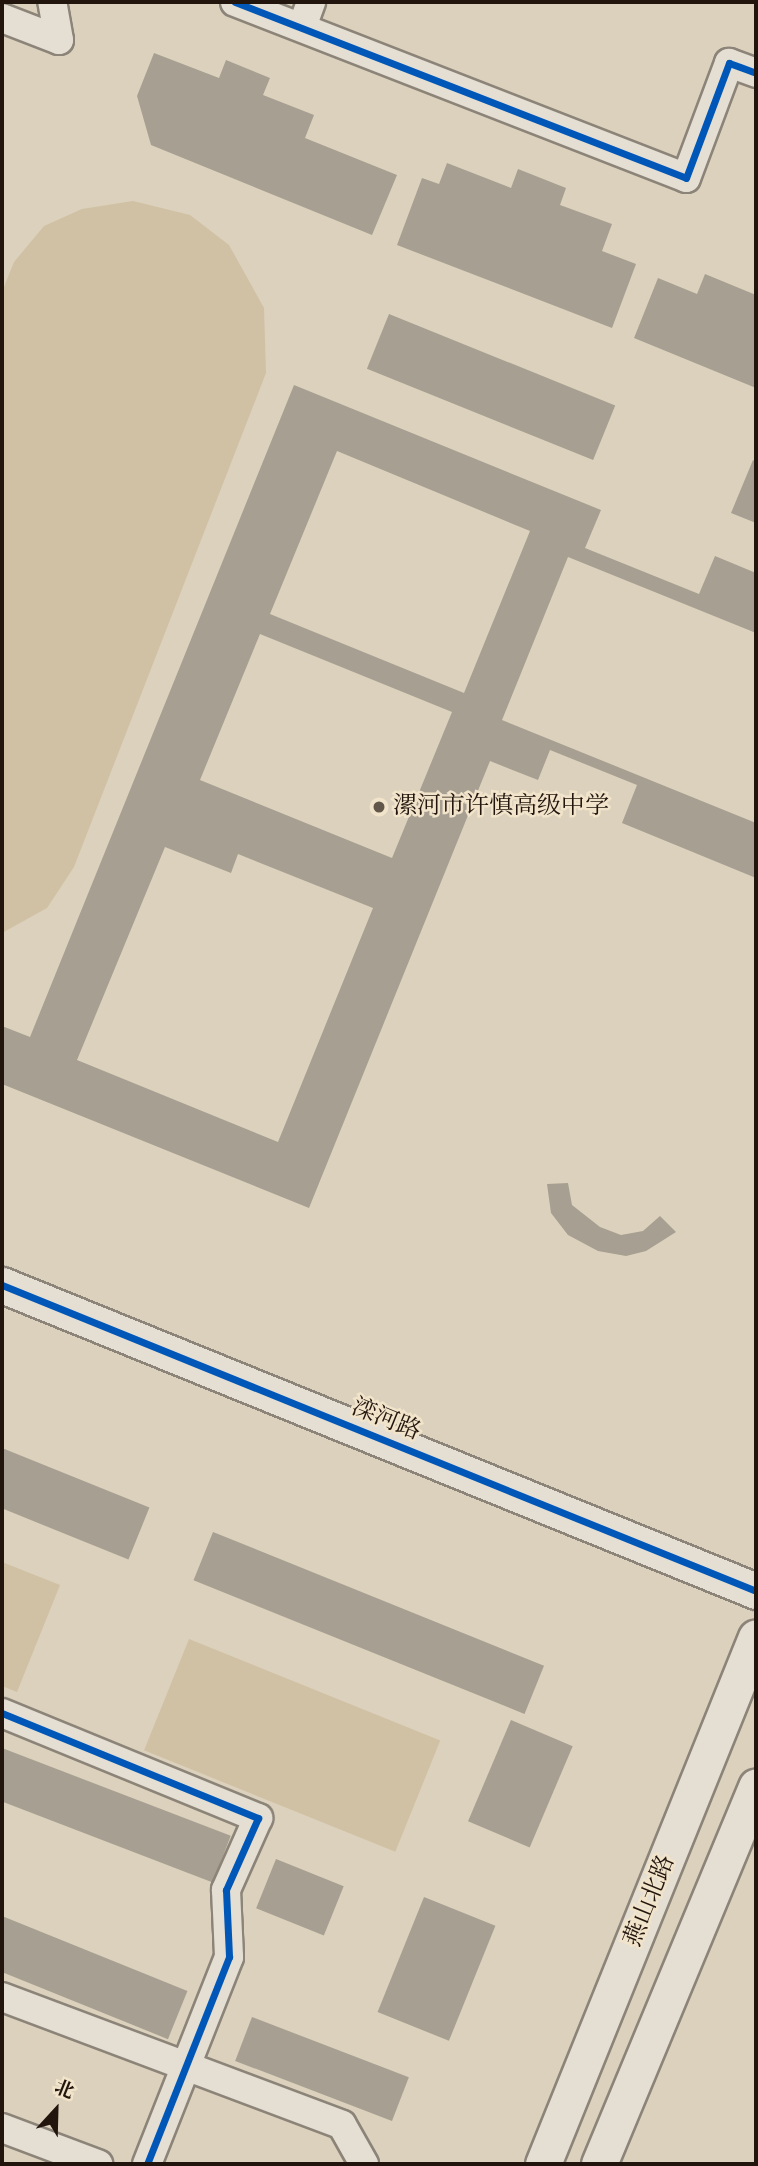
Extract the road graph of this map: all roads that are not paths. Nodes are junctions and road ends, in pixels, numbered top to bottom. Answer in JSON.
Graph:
{"nodes":[{"id":1,"x":52,"y":2,"type":"edge"},
{"id":2,"x":235,"y":2,"type":"edge"},
{"id":3,"x":307,"y":14,"type":"edge"},
{"id":4,"x":2,"y":18,"type":"edge"},
{"id":5,"x":756,"y":73,"type":"edge"},
{"id":6,"x":2,"y":1285,"type":"edge"},
{"id":7,"x":756,"y":1591,"type":"edge"},
{"id":8,"x":756,"y":1637,"type":"edge"},
{"id":9,"x":2,"y":1713,"type":"edge"},
{"id":10,"x":756,"y":1786,"type":"edge"},
{"id":11,"x":2,"y":1997,"type":"edge"},
{"id":12,"x":187,"y":2065,"type":"junction"},
{"id":13,"x":2,"y":2128,"type":"edge"},
{"id":14,"x":98,"y":2164,"type":"edge"},
{"id":15,"x":147,"y":2164,"type":"edge"},
{"id":16,"x":364,"y":2164,"type":"edge"},
{"id":17,"x":543,"y":2164,"type":"edge"},
{"id":18,"x":599,"y":2164,"type":"edge"}],
"edges":[{"from":1,"to":4,"type":"street"},
{"from":2,"to":3,"type":"street"},
{"from":3,"to":5,"type":"street"},
{"from":6,"to":7,"type":"street","name":"滦河路"},
{"from":8,"to":17,"type":"street","name":"燕山北路"},
{"from":9,"to":12,"type":"street"},
{"from":10,"to":18,"type":"street"},
{"from":11,"to":12,"type":"street"},
{"from":12,"to":15,"type":"street"},
{"from":12,"to":16,"type":"street"},
{"from":13,"to":14,"type":"street"}]}
